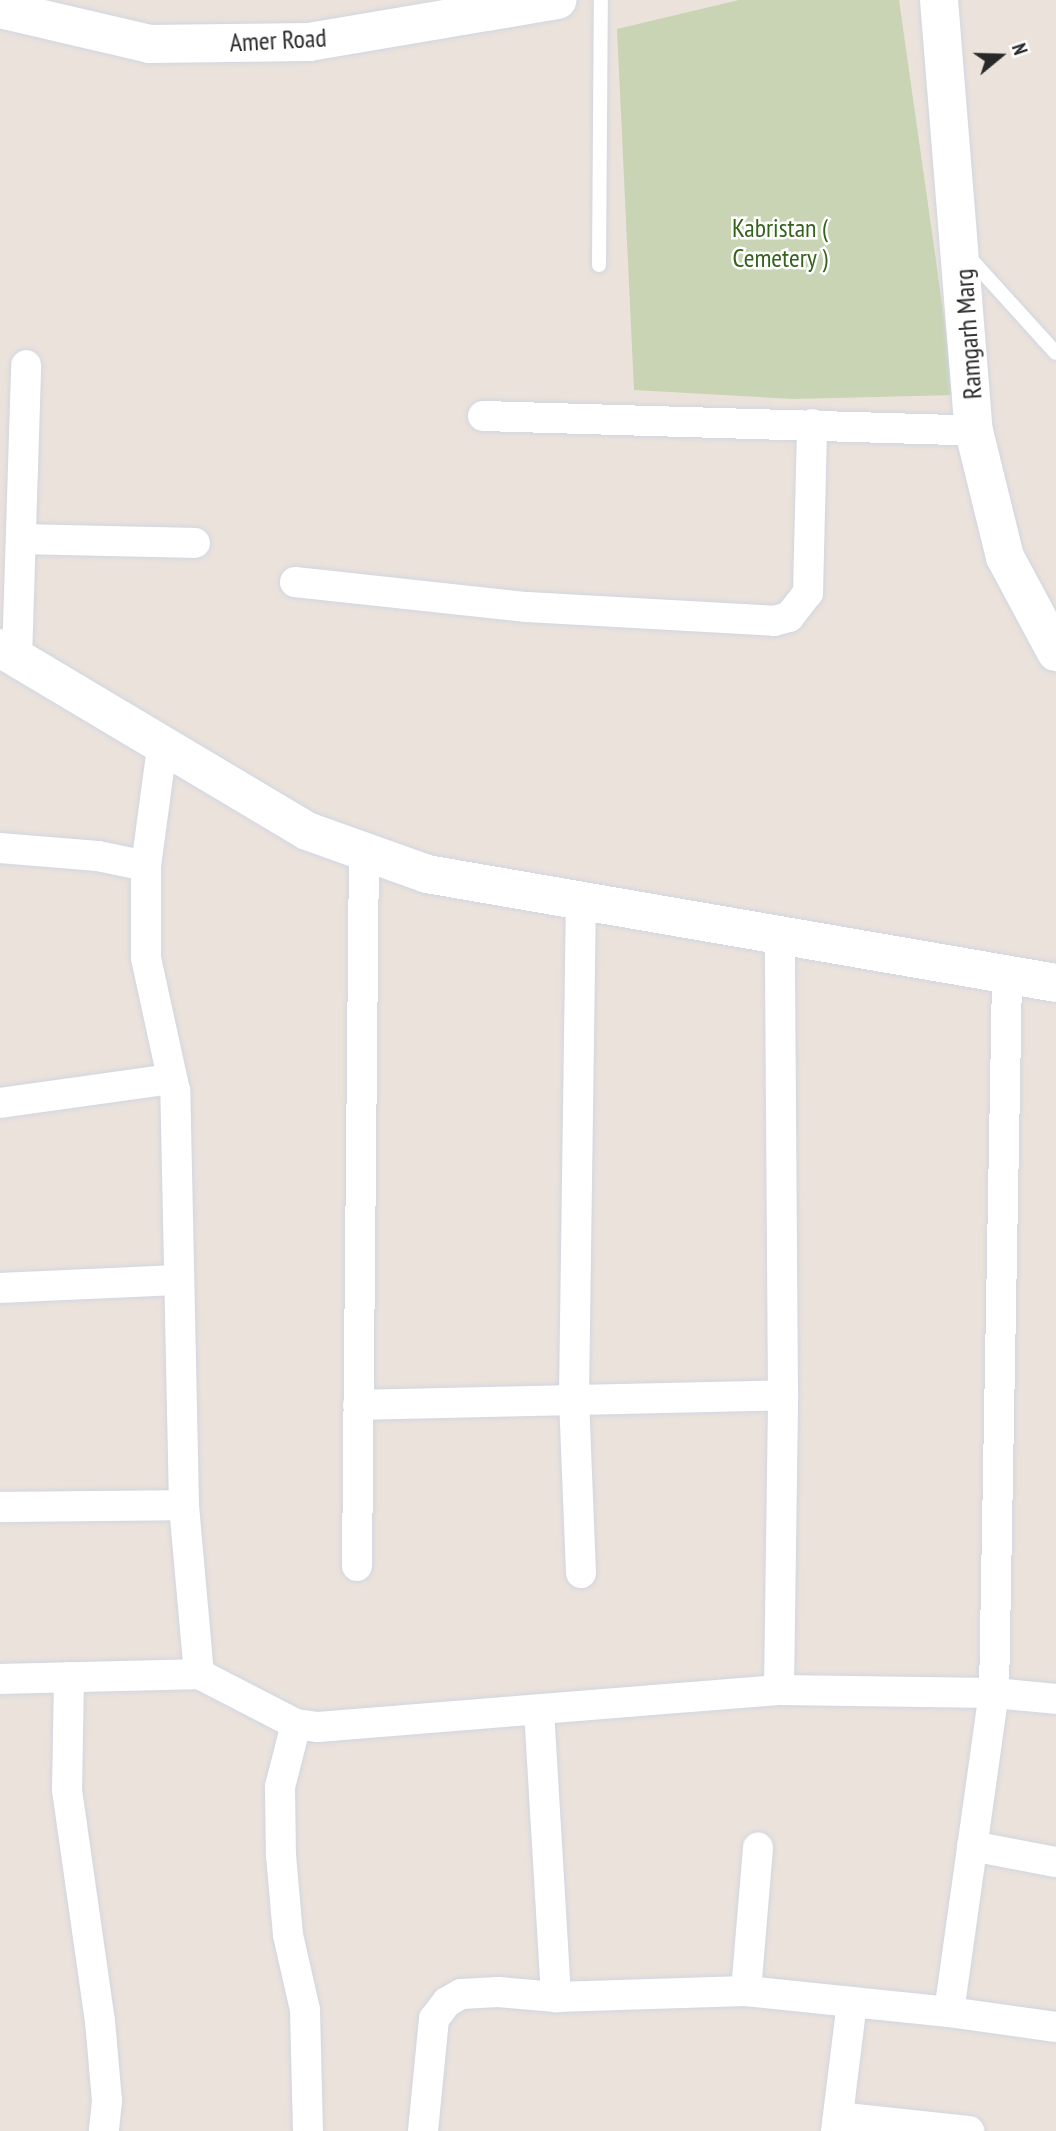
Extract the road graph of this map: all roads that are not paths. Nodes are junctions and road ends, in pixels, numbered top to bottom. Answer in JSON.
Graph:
{"nodes":[{"id":1,"x":557,"y":0,"type":"edge"},
{"id":2,"x":601,"y":0,"type":"edge"},
{"id":3,"x":939,"y":0,"type":"edge"},
{"id":4,"x":0,"y":9,"type":"edge"},
{"id":5,"x":962,"y":249,"type":"junction"},
{"id":6,"x":599,"y":265,"type":"dead end"},
{"id":7,"x":1056,"y":353,"type":"edge"},
{"id":8,"x":26,"y":365,"type":"dead end"},
{"id":9,"x":483,"y":416,"type":"dead end"},
{"id":10,"x":812,"y":424,"type":"junction"},
{"id":11,"x":974,"y":431,"type":"junction"},
{"id":12,"x":22,"y":539,"type":"junction"},
{"id":13,"x":195,"y":543,"type":"dead end"},
{"id":14,"x":295,"y":582,"type":"dead end"},
{"id":15,"x":1056,"y":652,"type":"edge"},
{"id":16,"x":8,"y":653,"type":"edge"},
{"id":17,"x":162,"y":748,"type":"junction"},
{"id":18,"x":0,"y":848,"type":"edge"},
{"id":19,"x":364,"y":854,"type":"junction"},
{"id":20,"x":146,"y":866,"type":"junction"},
{"id":21,"x":581,"y":900,"type":"junction"},
{"id":22,"x":780,"y":939,"type":"junction"},
{"id":23,"x":1007,"y":977,"type":"junction"},
{"id":24,"x":1056,"y":983,"type":"edge"},
{"id":25,"x":171,"y":1079,"type":"junction"},
{"id":26,"x":0,"y":1103,"type":"edge"},
{"id":27,"x":179,"y":1280,"type":"junction"},
{"id":28,"x":0,"y":1288,"type":"edge"},
{"id":29,"x":783,"y":1395,"type":"junction"},
{"id":30,"x":574,"y":1397,"type":"junction"},
{"id":31,"x":358,"y":1405,"type":"junction"},
{"id":32,"x":184,"y":1505,"type":"junction"},
{"id":33,"x":0,"y":1507,"type":"edge"},
{"id":34,"x":357,"y":1566,"type":"dead end"},
{"id":35,"x":581,"y":1573,"type":"dead end"},
{"id":36,"x":199,"y":1674,"type":"junction"},
{"id":37,"x":69,"y":1677,"type":"junction"},
{"id":38,"x":0,"y":1679,"type":"edge"},
{"id":39,"x":779,"y":1690,"type":"junction"},
{"id":40,"x":994,"y":1693,"type":"junction"},
{"id":41,"x":1056,"y":1699,"type":"edge"},
{"id":42,"x":539,"y":1710,"type":"junction"},
{"id":43,"x":296,"y":1724,"type":"junction"},
{"id":44,"x":972,"y":1846,"type":"junction"},
{"id":45,"x":758,"y":1847,"type":"dead end"},
{"id":46,"x":1056,"y":1862,"type":"edge"},
{"id":47,"x":746,"y":1991,"type":"junction"},
{"id":48,"x":556,"y":1997,"type":"junction"},
{"id":49,"x":852,"y":2002,"type":"junction"},
{"id":50,"x":949,"y":2012,"type":"junction"},
{"id":51,"x":1056,"y":2027,"type":"edge"},
{"id":52,"x":837,"y":2124,"type":"edge"},
{"id":53,"x":103,"y":2131,"type":"edge"},
{"id":54,"x":308,"y":2131,"type":"edge"},
{"id":55,"x":424,"y":2131,"type":"edge"},
{"id":56,"x":969,"y":2131,"type":"edge"}],
"edges":[{"from":1,"to":4,"type":"street","name":"Amer Road"},
{"from":2,"to":6,"type":"lane"},
{"from":3,"to":5,"type":"street","name":"Ramgarh Marg"},
{"from":5,"to":7,"type":"lane"},
{"from":5,"to":11,"type":"street","name":"Ramgarh Marg"},
{"from":8,"to":12,"type":"street"},
{"from":9,"to":10,"type":"street"},
{"from":10,"to":11,"type":"street"},
{"from":10,"to":14,"type":"street"},
{"from":11,"to":15,"type":"street","name":"Ramgarh Marg"},
{"from":12,"to":13,"type":"street"},
{"from":12,"to":16,"type":"street"},
{"from":16,"to":17,"type":"street"},
{"from":17,"to":19,"type":"street"},
{"from":17,"to":20,"type":"street"},
{"from":18,"to":20,"type":"street"},
{"from":19,"to":21,"type":"street"},
{"from":19,"to":31,"type":"street"},
{"from":20,"to":25,"type":"street"},
{"from":21,"to":22,"type":"street"},
{"from":21,"to":30,"type":"street"},
{"from":22,"to":23,"type":"street"},
{"from":22,"to":29,"type":"street"},
{"from":23,"to":24,"type":"street"},
{"from":23,"to":40,"type":"street"},
{"from":25,"to":26,"type":"street"},
{"from":25,"to":27,"type":"street"},
{"from":27,"to":28,"type":"street"},
{"from":27,"to":32,"type":"street"},
{"from":29,"to":30,"type":"street"},
{"from":29,"to":39,"type":"street"},
{"from":30,"to":31,"type":"street"},
{"from":30,"to":35,"type":"street"},
{"from":31,"to":34,"type":"street"},
{"from":32,"to":33,"type":"street"},
{"from":32,"to":36,"type":"street"},
{"from":36,"to":37,"type":"street"},
{"from":36,"to":43,"type":"street"},
{"from":37,"to":38,"type":"street"},
{"from":37,"to":53,"type":"street"},
{"from":39,"to":40,"type":"street"},
{"from":39,"to":42,"type":"street"},
{"from":40,"to":41,"type":"street"},
{"from":40,"to":44,"type":"street"},
{"from":42,"to":43,"type":"street"},
{"from":42,"to":48,"type":"street"},
{"from":43,"to":54,"type":"street"},
{"from":44,"to":46,"type":"street"},
{"from":44,"to":50,"type":"street"},
{"from":45,"to":47,"type":"street"},
{"from":47,"to":48,"type":"street"},
{"from":47,"to":49,"type":"street"},
{"from":48,"to":55,"type":"street"},
{"from":49,"to":50,"type":"street"},
{"from":49,"to":52,"type":"street"},
{"from":50,"to":51,"type":"street"},
{"from":52,"to":56,"type":"street"}]}
